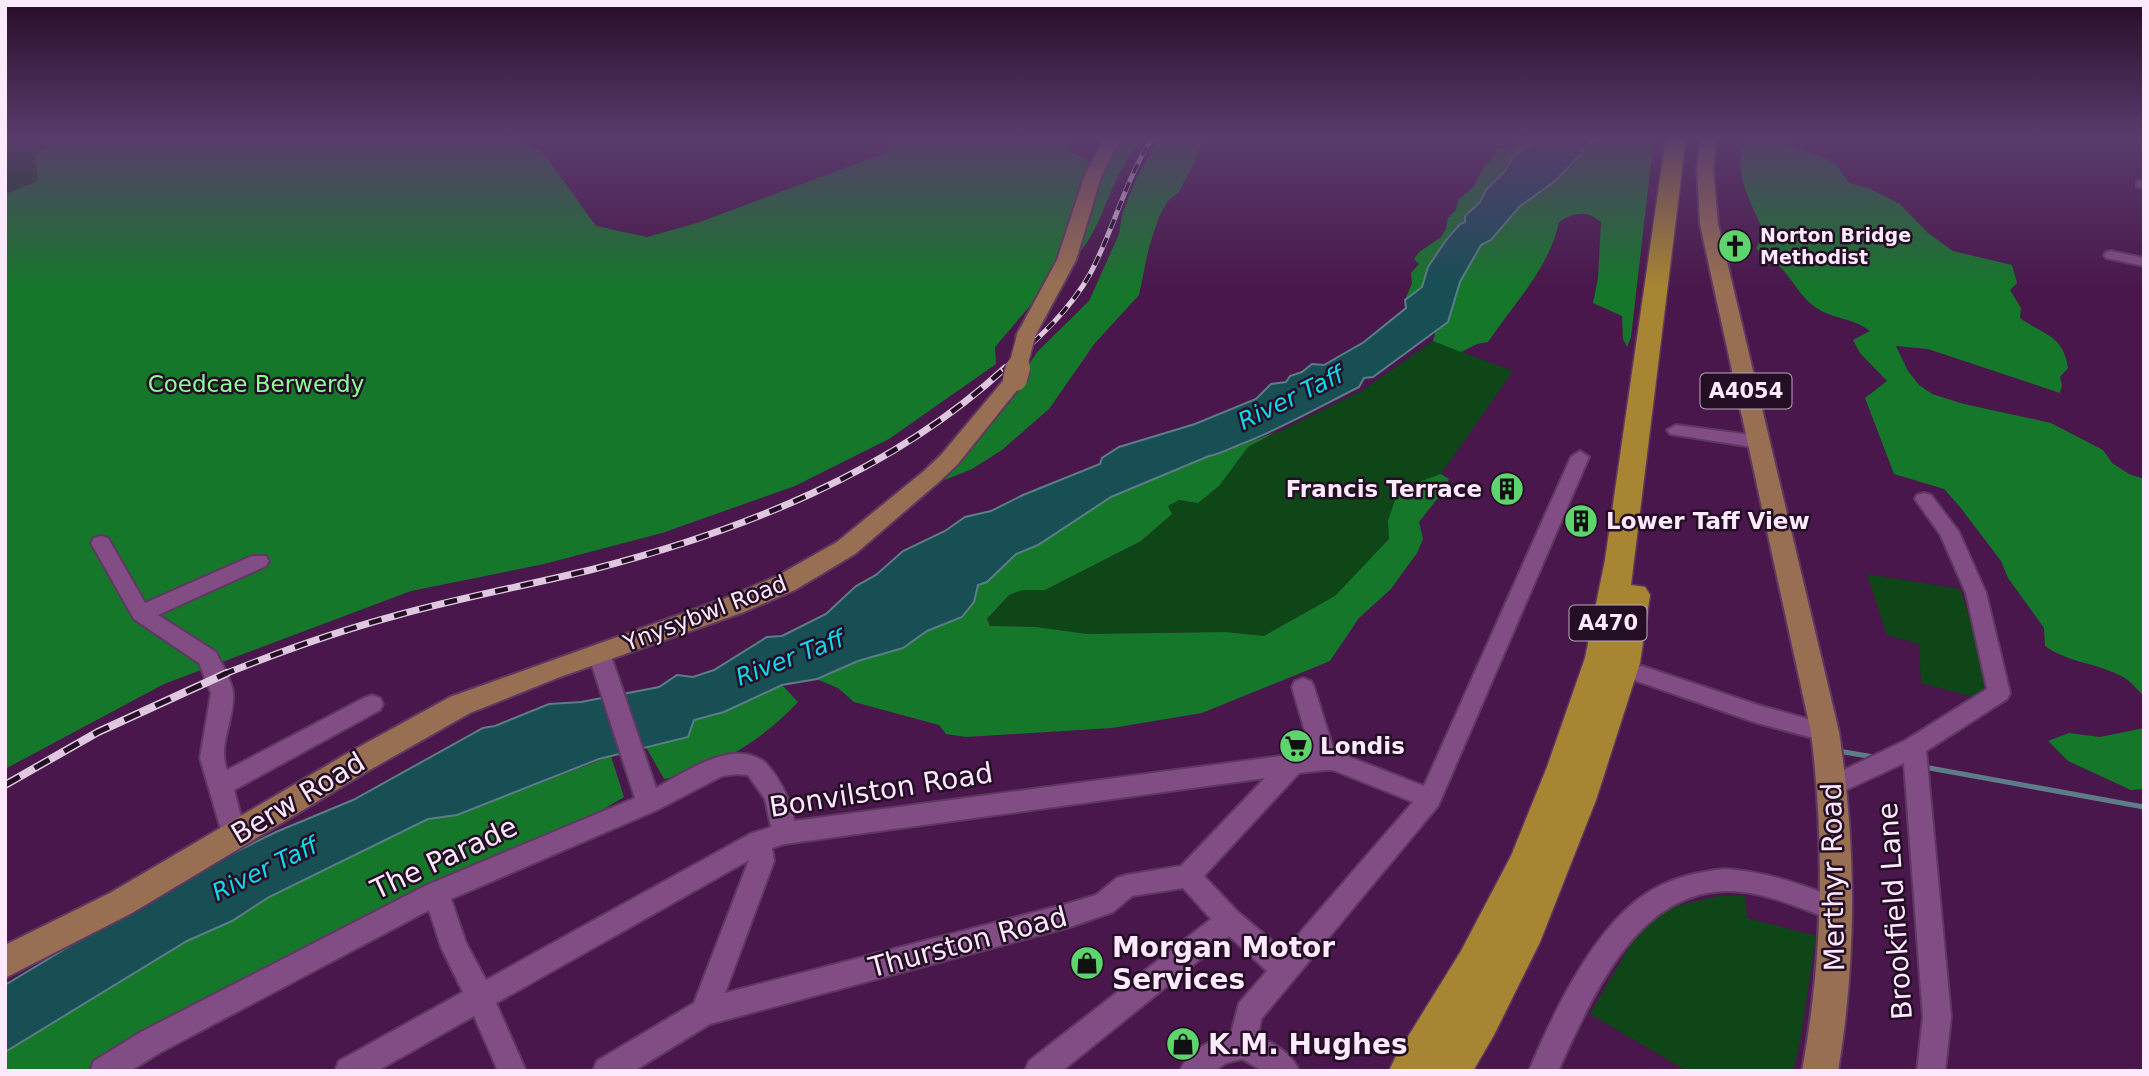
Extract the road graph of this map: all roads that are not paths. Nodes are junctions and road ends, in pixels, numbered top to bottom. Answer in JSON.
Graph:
{"nodes":[{"id":1,"x":1090,"y":187,"type":"edge"},
{"id":2,"x":1669,"y":187,"type":"edge"},
{"id":3,"x":1683,"y":187,"type":"edge"},
{"id":4,"x":1707,"y":187,"type":"edge"},
{"id":5,"x":2119,"y":259,"type":"dead end"},
{"id":6,"x":2144,"y":262,"type":"edge"},
{"id":7,"x":1676,"y":430,"type":"dead end"},
{"id":8,"x":1758,"y":442,"type":"junction"},
{"id":9,"x":1580,"y":457,"type":"dead end"},
{"id":10,"x":1923,"y":499,"type":"dead end"},
{"id":11,"x":101,"y":543,"type":"dead end"},
{"id":12,"x":259,"y":561,"type":"dead end"},
{"id":13,"x":141,"y":614,"type":"junction"},
{"id":14,"x":601,"y":659,"type":"junction"},
{"id":15,"x":1642,"y":674,"type":"dead end"},
{"id":16,"x":1303,"y":687,"type":"dead end"},
{"id":17,"x":372,"y":704,"type":"dead end"},
{"id":18,"x":1825,"y":732,"type":"junction"},
{"id":19,"x":1914,"y":747,"type":"junction"},
{"id":20,"x":1325,"y":760,"type":"junction"},
{"id":21,"x":1293,"y":764,"type":"junction"},
{"id":22,"x":221,"y":785,"type":"junction"},
{"id":23,"x":1833,"y":786,"type":"junction"},
{"id":24,"x":646,"y":793,"type":"junction"},
{"id":25,"x":1430,"y":799,"type":"junction"},
{"id":26,"x":239,"y":833,"type":"junction"},
{"id":27,"x":771,"y":837,"type":"junction"},
{"id":28,"x":1188,"y":876,"type":"junction"},
{"id":29,"x":436,"y":893,"type":"junction"},
{"id":30,"x":1839,"y":910,"type":"junction"},
{"id":31,"x":1229,"y":919,"type":"junction"},
{"id":32,"x":5,"y":962,"type":"edge"},
{"id":33,"x":1286,"y":970,"type":"junction"},
{"id":34,"x":480,"y":997,"type":"junction"},
{"id":35,"x":704,"y":1012,"type":"junction"},
{"id":36,"x":1242,"y":1045,"type":"junction"},
{"id":37,"x":104,"y":1071,"type":"edge"},
{"id":38,"x":349,"y":1071,"type":"edge"},
{"id":39,"x":512,"y":1071,"type":"edge"},
{"id":40,"x":607,"y":1071,"type":"edge"},
{"id":41,"x":1039,"y":1071,"type":"edge"},
{"id":42,"x":1194,"y":1071,"type":"edge"},
{"id":43,"x":1285,"y":1071,"type":"edge"},
{"id":44,"x":1411,"y":1071,"type":"edge"},
{"id":45,"x":1448,"y":1071,"type":"edge"},
{"id":46,"x":1543,"y":1071,"type":"edge"},
{"id":47,"x":1820,"y":1071,"type":"edge"},
{"id":48,"x":1931,"y":1071,"type":"edge"}],
"edges":[{"from":1,"to":14,"type":"main road","name":"Ynysybwl Road","bridge":true},
{"from":2,"to":44,"type":"highway","number":"A470"},
{"from":3,"to":45,"type":"highway","number":"A470"},
{"from":4,"to":8,"type":"main road","number":"A4054"},
{"from":5,"to":6,"type":"street"},
{"from":7,"to":8,"type":"street"},
{"from":8,"to":18,"type":"main road","name":"Merthyr Road","number":"A4054"},
{"from":9,"to":25,"type":"street"},
{"from":10,"to":19,"type":"street","name":"Brookfield Lane"},
{"from":11,"to":13,"type":"street"},
{"from":12,"to":13,"type":"street"},
{"from":13,"to":22,"type":"street"},
{"from":14,"to":24,"type":"street"},
{"from":14,"to":26,"type":"main road","name":"Berw Road"},
{"from":15,"to":18,"type":"street"},
{"from":16,"to":20,"type":"street"},
{"from":17,"to":22,"type":"street"},
{"from":18,"to":23,"type":"main road","name":"Merthyr Road","number":"A4054"},
{"from":19,"to":23,"type":"street","name":"Brookfield Lane"},
{"from":19,"to":48,"type":"street","name":"Brookfield Lane"},
{"from":20,"to":21,"type":"street","name":"Bonvilston Road"},
{"from":20,"to":25,"type":"street","name":"Bonvilston Road"},
{"from":21,"to":27,"type":"street","name":"Bonvilston Road"},
{"from":21,"to":28,"type":"street"},
{"from":22,"to":26,"type":"street"},
{"from":23,"to":30,"type":"main road","name":"Merthyr Road","number":"A4054"},
{"from":24,"to":27,"type":"street","name":"The Parade"},
{"from":24,"to":29,"type":"street","name":"The Parade"},
{"from":25,"to":33,"type":"street"},
{"from":26,"to":32,"type":"main road","name":"Berw Road"},
{"from":27,"to":34,"type":"street","name":"Bonvilston Road"},
{"from":27,"to":35,"type":"street"},
{"from":28,"to":31,"type":"street"},
{"from":28,"to":35,"type":"street","name":"Thurston Road"},
{"from":29,"to":34,"type":"street"},
{"from":29,"to":37,"type":"street","name":"The Parade"},
{"from":30,"to":46,"type":"street"},
{"from":30,"to":47,"type":"main road","name":"Merthyr Road","number":"A4054"},
{"from":31,"to":33,"type":"street"},
{"from":31,"to":41,"type":"street"},
{"from":33,"to":36,"type":"street"},
{"from":34,"to":38,"type":"street","name":"Bonvilston Road"},
{"from":34,"to":39,"type":"street"},
{"from":35,"to":40,"type":"street","name":"Thurston Road"},
{"from":36,"to":42,"type":"street"},
{"from":36,"to":43,"type":"street"}]}
